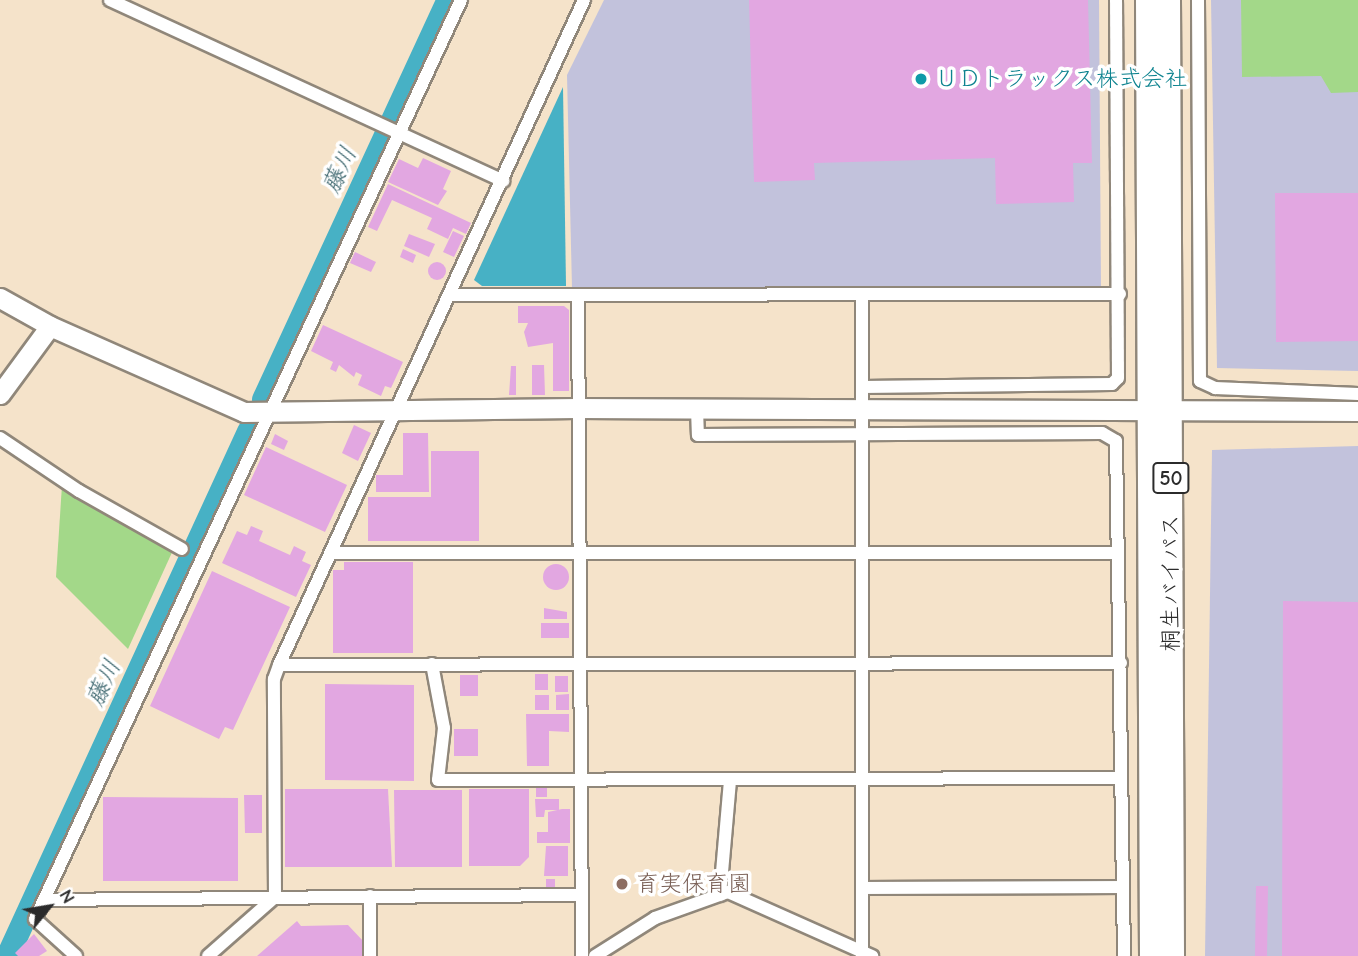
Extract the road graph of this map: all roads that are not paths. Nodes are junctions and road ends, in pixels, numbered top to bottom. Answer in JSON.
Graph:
{"nodes":[{"id":1,"x":110,"y":0,"type":"edge"},
{"id":2,"x":460,"y":0,"type":"edge"},
{"id":3,"x":584,"y":0,"type":"edge"},
{"id":4,"x":1116,"y":0,"type":"edge"},
{"id":5,"x":1148,"y":0,"type":"edge"},
{"id":6,"x":1168,"y":0,"type":"edge"},
{"id":7,"x":1198,"y":0,"type":"edge"},
{"id":8,"x":400,"y":132,"type":"junction"},
{"id":9,"x":503,"y":181,"type":"junction"},
{"id":10,"x":862,"y":294,"type":"junction"},
{"id":11,"x":1120,"y":294,"type":"junction"},
{"id":12,"x":452,"y":295,"type":"junction"},
{"id":13,"x":578,"y":295,"type":"junction"},
{"id":14,"x":0,"y":298,"type":"edge"},
{"id":15,"x":50,"y":326,"type":"junction"},
{"id":16,"x":863,"y":387,"type":"junction"},
{"id":17,"x":0,"y":394,"type":"edge"},
{"id":18,"x":1358,"y":394,"type":"edge"},
{"id":19,"x":577,"y":408,"type":"junction"},
{"id":20,"x":1160,"y":408,"type":"junction"},
{"id":21,"x":697,"y":409,"type":"junction"},
{"id":22,"x":863,"y":409,"type":"junction"},
{"id":23,"x":1358,"y":411,"type":"edge"},
{"id":24,"x":396,"y":412,"type":"junction"},
{"id":25,"x":271,"y":414,"type":"junction"},
{"id":26,"x":862,"y":432,"type":"junction"},
{"id":27,"x":0,"y":438,"type":"edge"},
{"id":28,"x":182,"y":549,"type":"dead end"},
{"id":29,"x":863,"y":552,"type":"junction"},
{"id":30,"x":1118,"y":553,"type":"junction"},
{"id":31,"x":331,"y":554,"type":"junction"},
{"id":32,"x":579,"y":554,"type":"junction"},
{"id":33,"x":863,"y":662,"type":"junction"},
{"id":34,"x":1121,"y":663,"type":"junction"},
{"id":35,"x":432,"y":664,"type":"junction"},
{"id":36,"x":580,"y":664,"type":"junction"},
{"id":37,"x":279,"y":665,"type":"junction"},
{"id":38,"x":1121,"y":778,"type":"junction"},
{"id":39,"x":730,"y":781,"type":"junction"},
{"id":40,"x":864,"y":781,"type":"junction"},
{"id":41,"x":579,"y":782,"type":"junction"},
{"id":42,"x":1121,"y":887,"type":"junction"},
{"id":43,"x":865,"y":888,"type":"junction"},
{"id":44,"x":579,"y":895,"type":"junction"},
{"id":45,"x":720,"y":895,"type":"junction"},
{"id":46,"x":370,"y":896,"type":"junction"},
{"id":47,"x":275,"y":897,"type":"junction"},
{"id":48,"x":44,"y":900,"type":"junction"},
{"id":49,"x":866,"y":955,"type":"edge"},
{"id":50,"x":76,"y":956,"type":"edge"},
{"id":51,"x":208,"y":956,"type":"edge"},
{"id":52,"x":370,"y":956,"type":"edge"},
{"id":53,"x":582,"y":956,"type":"edge"},
{"id":54,"x":595,"y":956,"type":"edge"},
{"id":55,"x":1124,"y":956,"type":"edge"},
{"id":56,"x":1152,"y":956,"type":"edge"},
{"id":57,"x":1172,"y":956,"type":"edge"}],
"edges":[{"from":1,"to":8,"type":"street"},
{"from":2,"to":8,"type":"street"},
{"from":3,"to":9,"type":"street"},
{"from":4,"to":11,"type":"street"},
{"from":5,"to":20,"type":"highway","name":"桐生バイパス","number":"50"},
{"from":6,"to":20,"type":"highway","name":"桐生バイパス","number":"50"},
{"from":7,"to":18,"type":"street"},
{"from":8,"to":9,"type":"street"},
{"from":8,"to":25,"type":"street"},
{"from":9,"to":12,"type":"street"},
{"from":10,"to":11,"type":"street"},
{"from":10,"to":13,"type":"street"},
{"from":10,"to":16,"type":"street"},
{"from":11,"to":16,"type":"street"},
{"from":12,"to":13,"type":"street"},
{"from":12,"to":24,"type":"street"},
{"from":13,"to":19,"type":"street"},
{"from":14,"to":15,"type":"street"},
{"from":15,"to":17,"type":"street"},
{"from":15,"to":25,"type":"street"},
{"from":16,"to":22,"type":"street"},
{"from":19,"to":21,"type":"street"},
{"from":19,"to":24,"type":"street"},
{"from":19,"to":32,"type":"street"},
{"from":20,"to":22,"type":"street"},
{"from":20,"to":23,"type":"street"},
{"from":20,"to":56,"type":"highway","name":"桐生バイパス","number":"50"},
{"from":20,"to":57,"type":"highway","name":"桐生バイパス","number":"50"},
{"from":21,"to":22,"type":"street"},
{"from":21,"to":26,"type":"street"},
{"from":22,"to":26,"type":"street"},
{"from":24,"to":25,"type":"street"},
{"from":24,"to":31,"type":"street"},
{"from":25,"to":48,"type":"street"},
{"from":26,"to":29,"type":"street"},
{"from":26,"to":30,"type":"street"},
{"from":27,"to":28,"type":"street"},
{"from":29,"to":30,"type":"street"},
{"from":29,"to":32,"type":"street"},
{"from":29,"to":33,"type":"street"},
{"from":30,"to":34,"type":"street"},
{"from":31,"to":32,"type":"street"},
{"from":31,"to":37,"type":"street"},
{"from":32,"to":36,"type":"street"},
{"from":33,"to":34,"type":"street"},
{"from":33,"to":36,"type":"street"},
{"from":33,"to":40,"type":"street"},
{"from":34,"to":38,"type":"street"},
{"from":35,"to":36,"type":"street"},
{"from":35,"to":37,"type":"street"},
{"from":35,"to":41,"type":"street"},
{"from":36,"to":41,"type":"street"},
{"from":37,"to":47,"type":"street"},
{"from":38,"to":40,"type":"street"},
{"from":38,"to":42,"type":"street"},
{"from":39,"to":40,"type":"street"},
{"from":39,"to":41,"type":"street"},
{"from":39,"to":45,"type":"street"},
{"from":40,"to":43,"type":"street"},
{"from":41,"to":44,"type":"street"},
{"from":42,"to":43,"type":"street"},
{"from":42,"to":55,"type":"street"},
{"from":43,"to":49,"type":"street"},
{"from":44,"to":46,"type":"street"},
{"from":44,"to":53,"type":"street"},
{"from":45,"to":49,"type":"street"},
{"from":45,"to":54,"type":"street"},
{"from":46,"to":47,"type":"street"},
{"from":46,"to":52,"type":"street"},
{"from":47,"to":48,"type":"street"},
{"from":47,"to":51,"type":"street"},
{"from":48,"to":50,"type":"street"}]}
